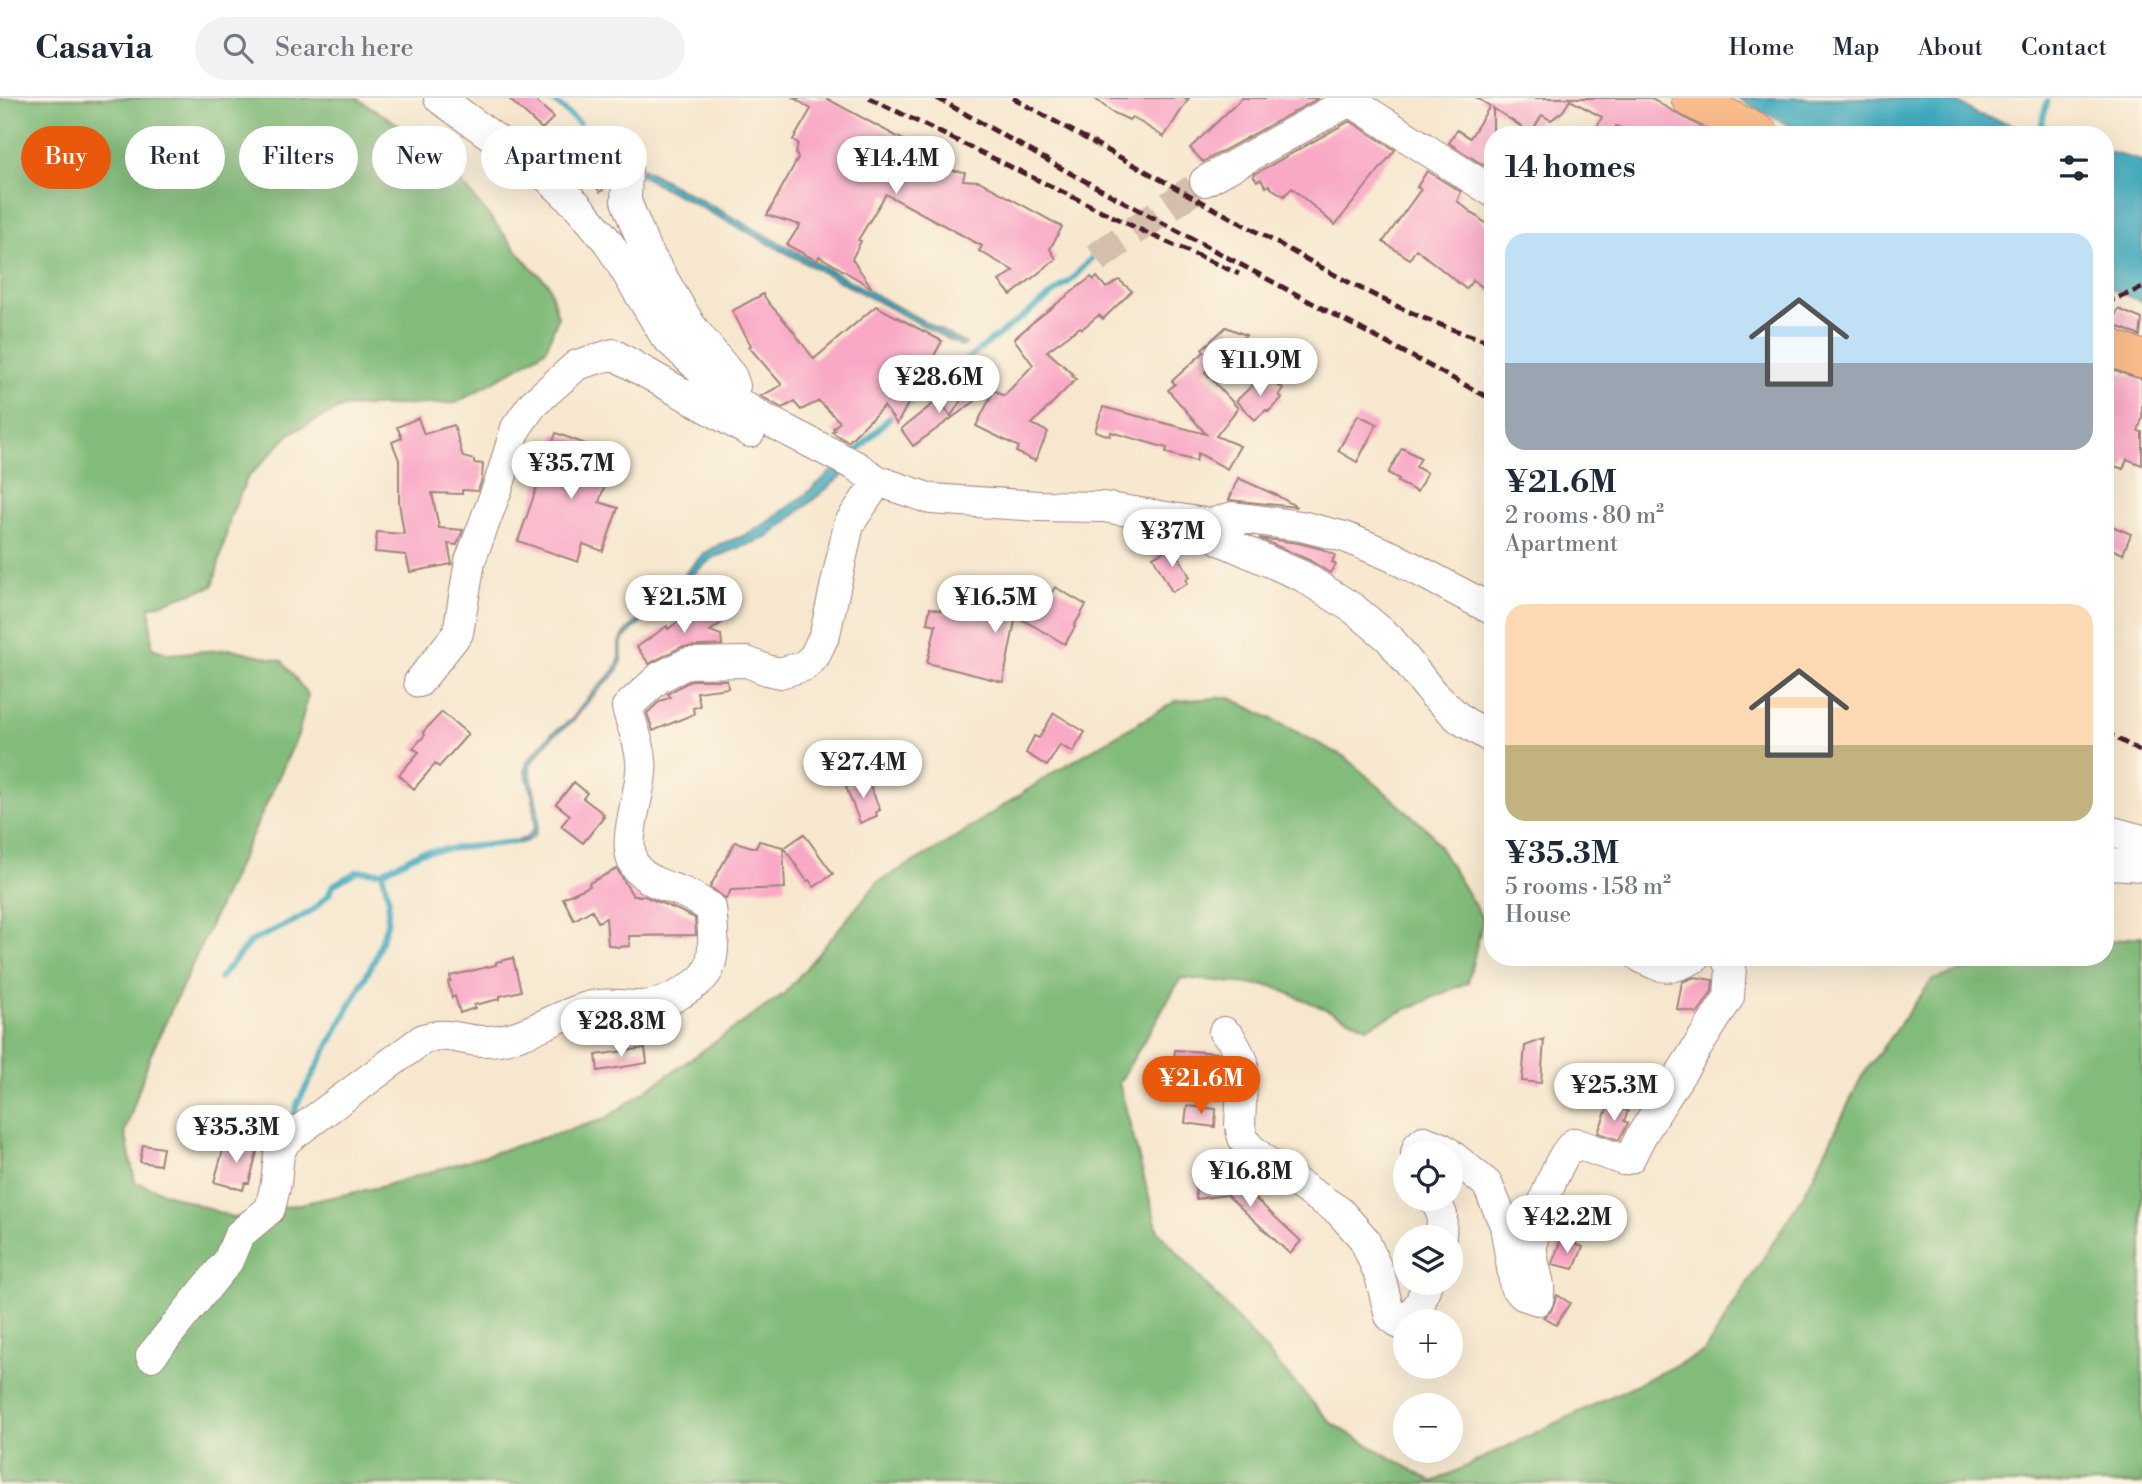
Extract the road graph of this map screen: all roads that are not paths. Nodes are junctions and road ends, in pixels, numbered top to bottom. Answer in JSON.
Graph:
{"nodes":[{"id":1,"x":439,"y":98,"type":"edge"},
{"id":2,"x":1690,"y":98,"type":"edge"},
{"id":3,"x":1351,"y":99,"type":"edge"},
{"id":4,"x":1744,"y":126,"type":"edge"},
{"id":5,"x":1205,"y":181,"type":"tunnel mouth"},
{"id":6,"x":1484,"y":186,"type":"edge"},
{"id":7,"x":626,"y":189,"type":"edge"},
{"id":8,"x":2114,"y":349,"type":"edge"},
{"id":9,"x":2142,"y":359,"type":"edge"},
{"id":10,"x":742,"y":406,"type":"junction"},
{"id":11,"x":793,"y":434,"type":"junction"},
{"id":12,"x":878,"y":481,"type":"junction"},
{"id":13,"x":1211,"y":524,"type":"junction"},
{"id":14,"x":1484,"y":605,"type":"edge"},
{"id":15,"x":419,"y":682,"type":"dead end"},
{"id":16,"x":1484,"y":734,"type":"edge"},
{"id":17,"x":2114,"y":832,"type":"edge"},
{"id":18,"x":2142,"y":840,"type":"edge"},
{"id":19,"x":2114,"y":864,"type":"edge"},
{"id":20,"x":2142,"y":866,"type":"edge"},
{"id":21,"x":1730,"y":966,"type":"edge"},
{"id":22,"x":1224,"y":1032,"type":"dead end"},
{"id":23,"x":1463,"y":1165,"type":"edge"},
{"id":24,"x":1393,"y":1319,"type":"edge"},
{"id":25,"x":151,"y":1356,"type":"dead end"}],
"edges":[{"from":1,"to":10,"type":"street"},
{"from":2,"to":4,"type":"main road"},
{"from":3,"to":5,"type":"street"},
{"from":3,"to":6,"type":"street"},
{"from":7,"to":10,"type":"street"},
{"from":8,"to":9,"type":"main road"},
{"from":10,"to":11,"type":"street"},
{"from":11,"to":12,"type":"street"},
{"from":11,"to":15,"type":"street"},
{"from":12,"to":13,"type":"street"},
{"from":12,"to":25,"type":"street"},
{"from":13,"to":14,"type":"street"},
{"from":13,"to":16,"type":"street"},
{"from":17,"to":18,"type":"street"},
{"from":19,"to":20,"type":"street"},
{"from":21,"to":23,"type":"street"},
{"from":22,"to":24,"type":"street"}]}
